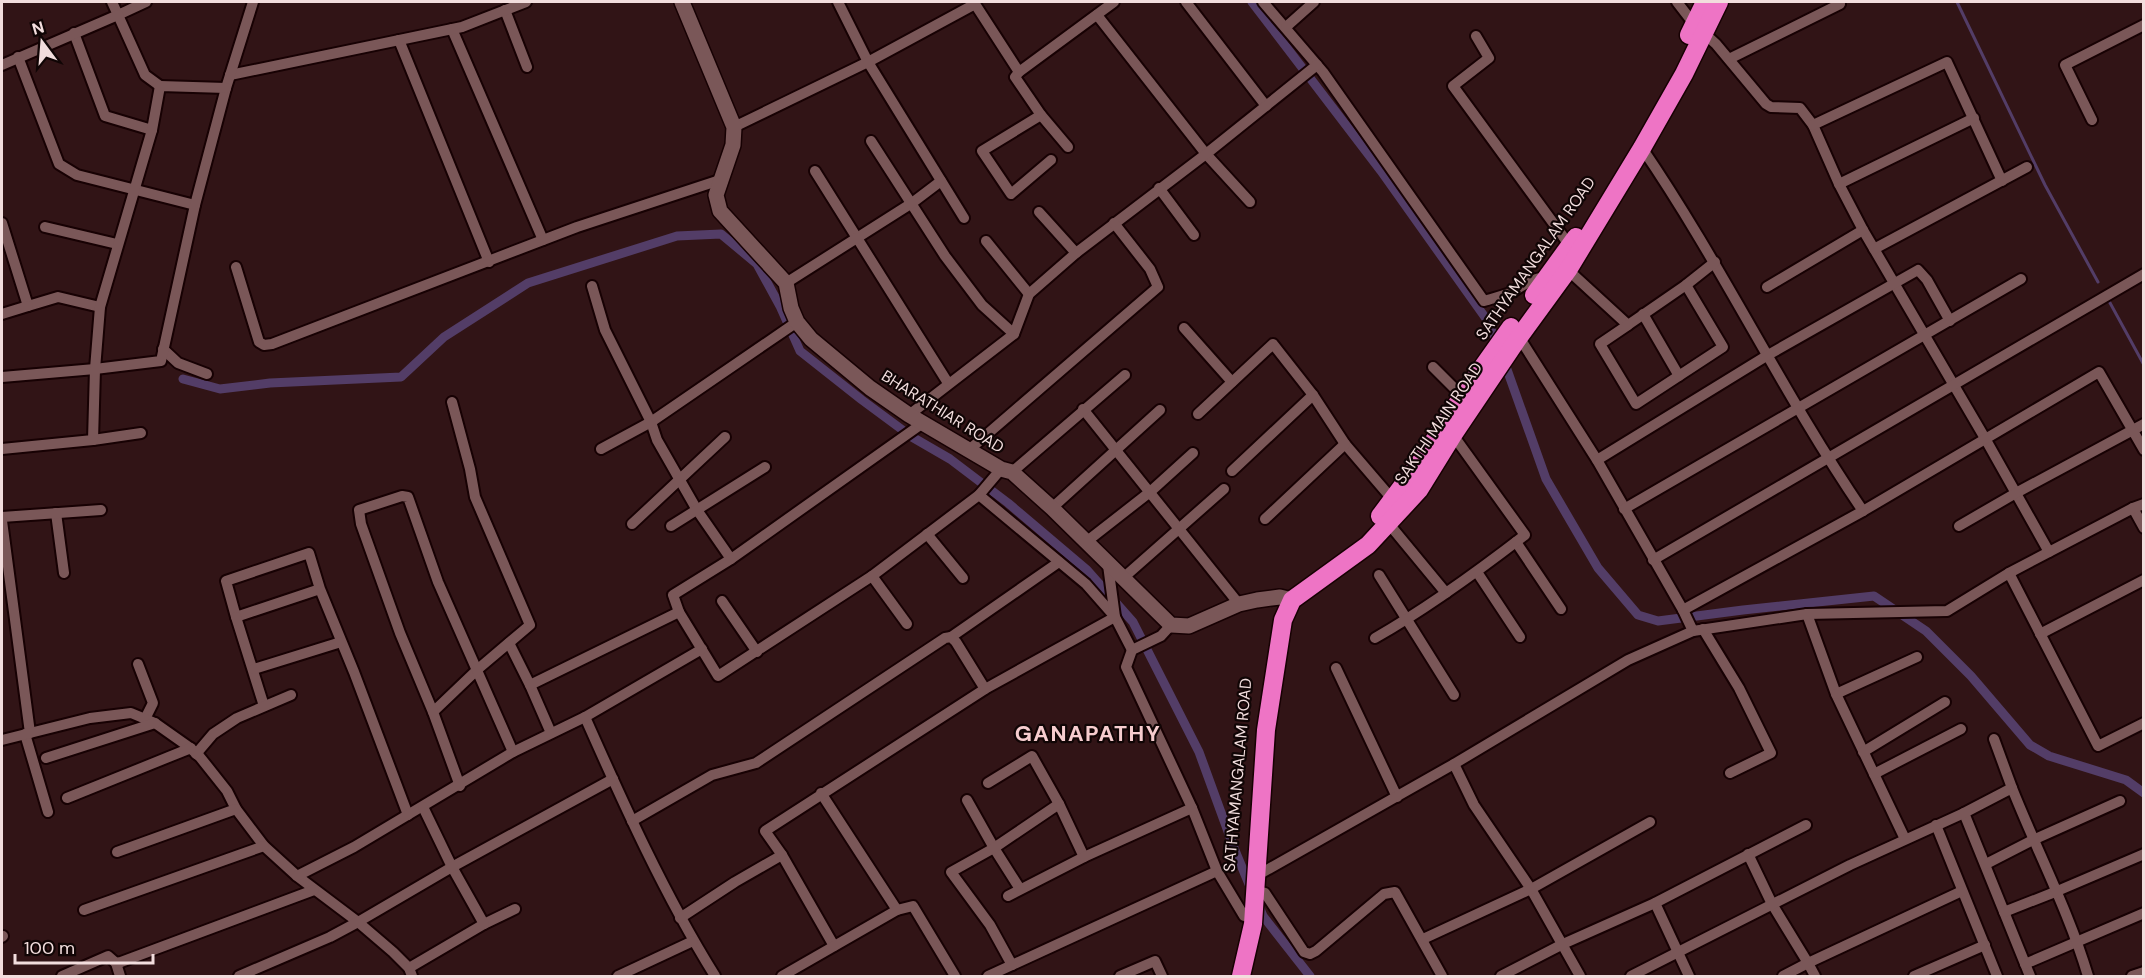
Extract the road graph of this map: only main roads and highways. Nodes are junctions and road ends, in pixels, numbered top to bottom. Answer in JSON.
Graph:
{"nodes":[{"id":1,"x":684,"y":2,"type":"edge"},
{"id":2,"x":1705,"y":2,"type":"edge"},
{"id":3,"x":1719,"y":2,"type":"edge"},
{"id":4,"x":1699,"y":28,"type":"junction"},
{"id":5,"x":1516,"y":335,"type":"junction"},
{"id":6,"x":1487,"y":372,"type":"junction"},
{"id":7,"x":1286,"y":599,"type":"junction"},
{"id":8,"x":1252,"y":900,"type":"junction"},
{"id":9,"x":1232,"y":976,"type":"edge"},
{"id":10,"x":1241,"y":976,"type":"edge"}],
"edges":[{"from":1,"to":7,"type":"main road","name":"BHARATHIAR ROAD"},
{"from":2,"to":4,"type":"highway","name":"SATHYAMANGALAM ROAD"},
{"from":3,"to":4,"type":"highway","name":"SAKTHI MAIN ROAD"},
{"from":4,"to":5,"type":"highway","name":"SATHYAMANGALAM ROAD"},
{"from":4,"to":5,"type":"highway","name":"SAKTHI MAIN ROAD"},
{"from":5,"to":6,"type":"highway","name":"SAKTHI MAIN ROAD"},
{"from":6,"to":7,"type":"highway","name":"SATHYAMANGALAM ROAD"},
{"from":6,"to":7,"type":"highway","name":"SAKTHI MAIN ROAD"},
{"from":7,"to":8,"type":"highway"},
{"from":7,"to":8,"type":"highway","name":"SATHYAMANGALAM ROAD"},
{"from":8,"to":9,"type":"highway","name":"SATHYAMANGALAM ROAD"},
{"from":8,"to":10,"type":"highway"}]}
